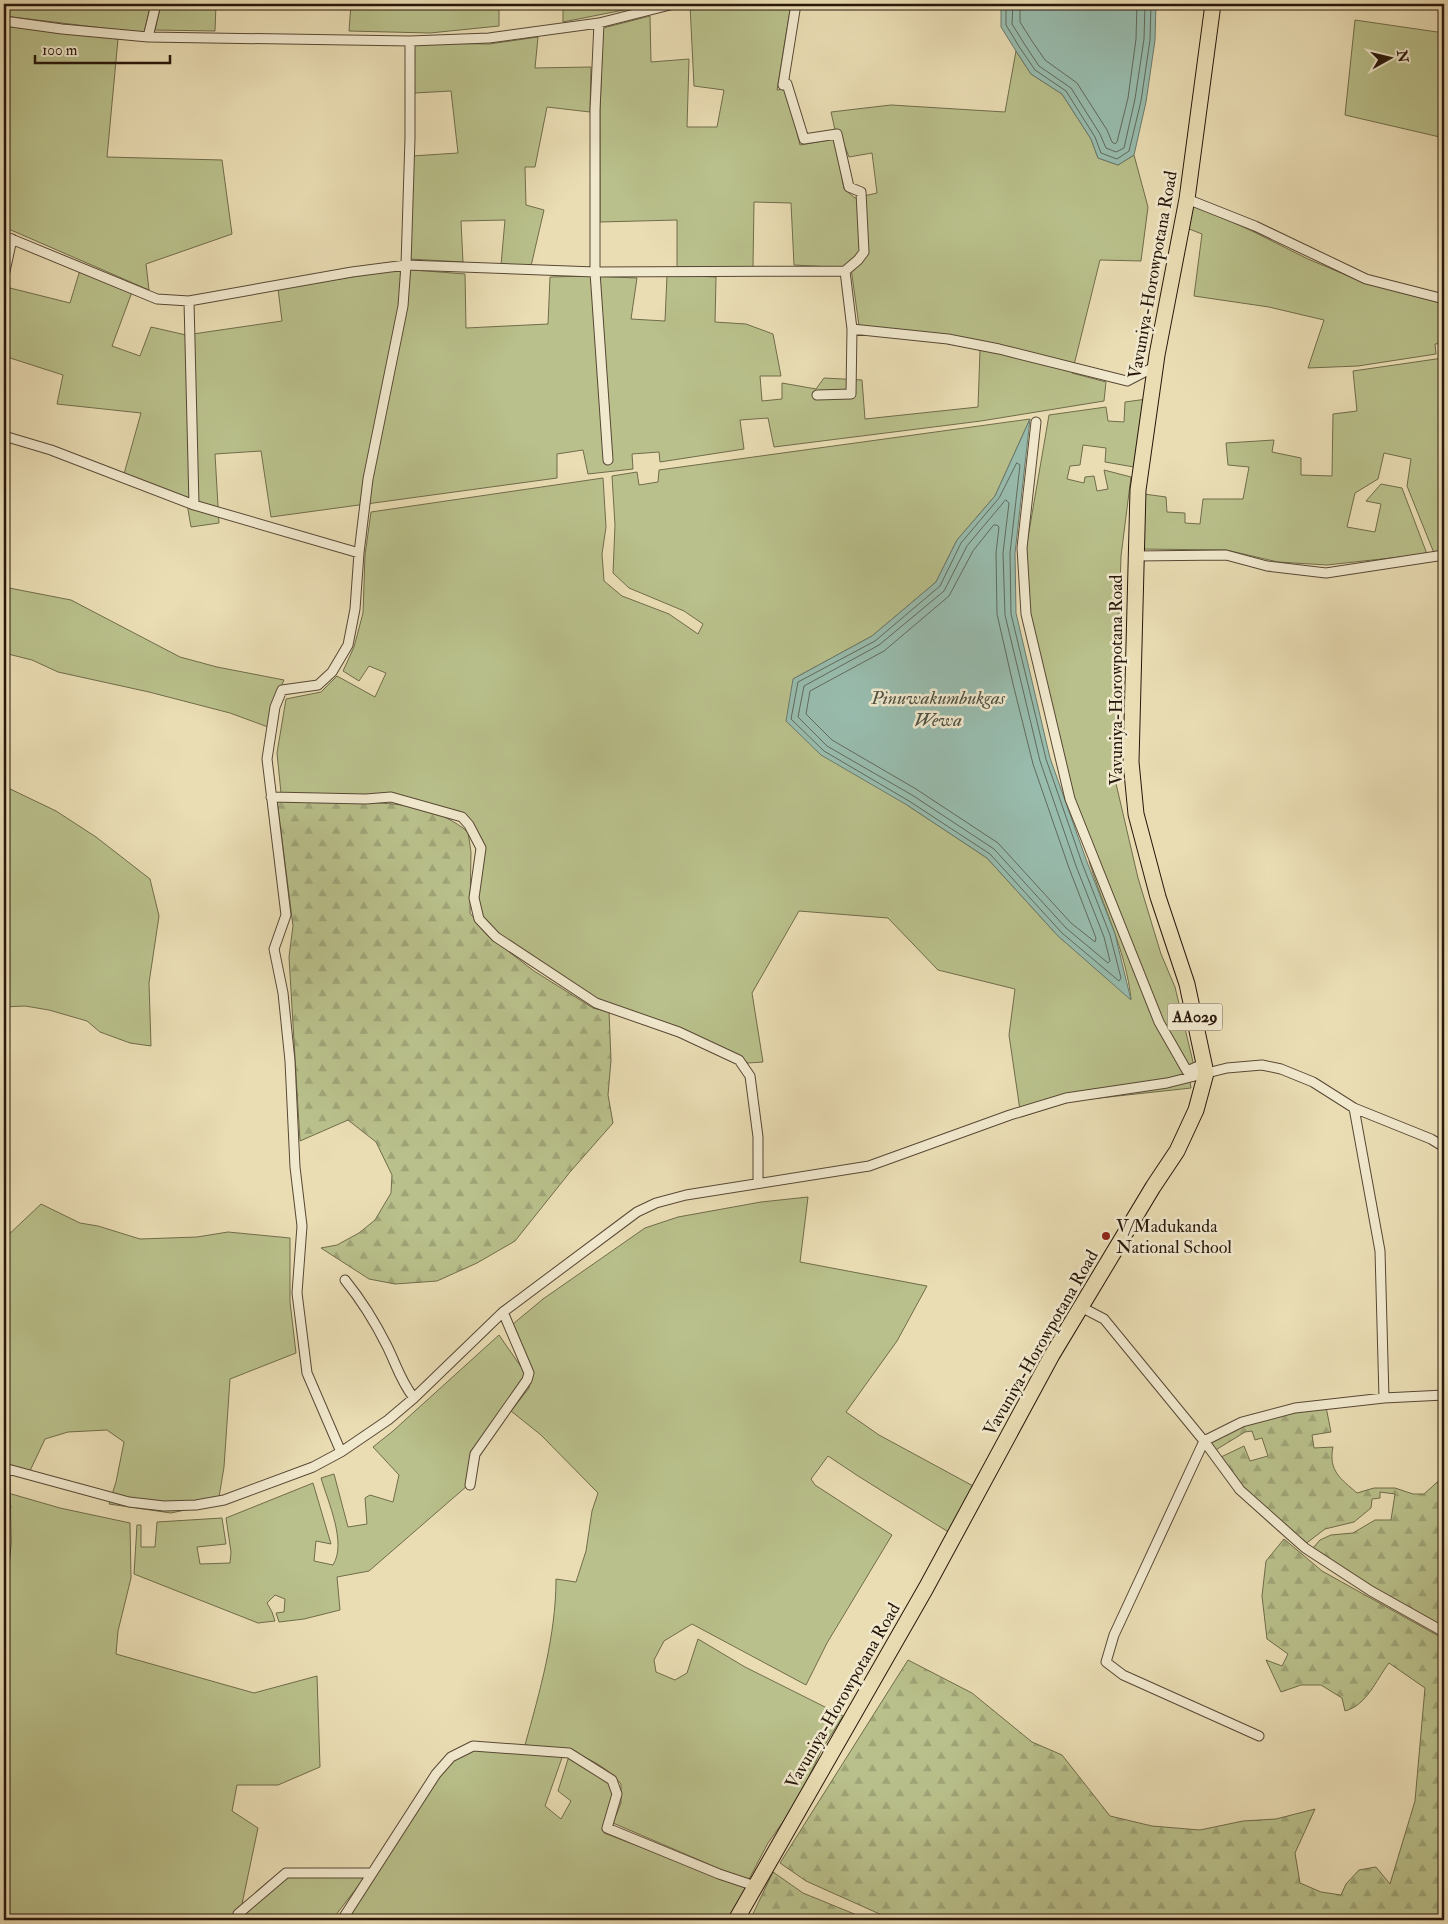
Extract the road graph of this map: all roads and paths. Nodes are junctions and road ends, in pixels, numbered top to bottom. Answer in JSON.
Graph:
{"nodes":[{"id":1,"x":156,"y":4,"type":"edge"},
{"id":2,"x":674,"y":4,"type":"edge"},
{"id":3,"x":796,"y":4,"type":"edge"},
{"id":4,"x":1213,"y":4,"type":"edge"},
{"id":5,"x":643,"y":7,"type":"edge"},
{"id":6,"x":4,"y":21,"type":"edge"},
{"id":7,"x":599,"y":23,"type":"junction"},
{"id":8,"x":148,"y":37,"type":"junction"},
{"id":9,"x":410,"y":41,"type":"junction"},
{"id":10,"x":1187,"y":200,"type":"junction"},
{"id":11,"x":8,"y":237,"type":"edge"},
{"id":12,"x":406,"y":265,"type":"junction"},
{"id":13,"x":845,"y":271,"type":"junction"},
{"id":14,"x":595,"y":272,"type":"junction"},
{"id":15,"x":4,"y":276,"type":"edge"},
{"id":16,"x":1444,"y":299,"type":"edge"},
{"id":17,"x":189,"y":301,"type":"junction"},
{"id":18,"x":852,"y":329,"type":"junction"},
{"id":19,"x":1156,"y":366,"type":"junction"},
{"id":20,"x":817,"y":395,"type":"dead end"},
{"id":21,"x":1036,"y":422,"type":"dead end"},
{"id":22,"x":4,"y":436,"type":"edge"},
{"id":23,"x":608,"y":460,"type":"dead end"},
{"id":24,"x":194,"y":505,"type":"junction"},
{"id":25,"x":359,"y":553,"type":"junction"},
{"id":26,"x":1135,"y":556,"type":"junction"},
{"id":27,"x":1444,"y":556,"type":"edge"},
{"id":28,"x":271,"y":797,"type":"junction"},
{"id":29,"x":1206,"y":1068,"type":"junction"},
{"id":30,"x":1354,"y":1108,"type":"junction"},
{"id":31,"x":1444,"y":1147,"type":"edge"},
{"id":32,"x":758,"y":1182,"type":"junction"},
{"id":33,"x":345,"y":1280,"type":"dead end"},
{"id":34,"x":1081,"y":1307,"type":"junction"},
{"id":35,"x":503,"y":1312,"type":"junction"},
{"id":36,"x":1444,"y":1395,"type":"edge"},
{"id":37,"x":414,"y":1398,"type":"junction"},
{"id":38,"x":1384,"y":1398,"type":"junction"},
{"id":39,"x":1204,"y":1441,"type":"junction"},
{"id":40,"x":341,"y":1452,"type":"junction"},
{"id":41,"x":4,"y":1468,"type":"edge"},
{"id":42,"x":470,"y":1485,"type":"dead end"},
{"id":43,"x":4,"y":1568,"type":"edge"},
{"id":44,"x":1444,"y":1632,"type":"edge"},
{"id":45,"x":1259,"y":1736,"type":"dead end"},
{"id":46,"x":372,"y":1873,"type":"junction"},
{"id":47,"x":755,"y":1886,"type":"junction"},
{"id":48,"x":239,"y":1920,"type":"edge"},
{"id":49,"x":342,"y":1920,"type":"edge"},
{"id":50,"x":736,"y":1920,"type":"edge"}],
"edges":[{"from":1,"to":8,"type":"street"},
{"from":2,"to":5,"type":"street"},
{"from":3,"to":13,"type":"street"},
{"from":4,"to":10,"type":"highway","name":"Vavuniya-Horowpotana Road","number":"AA029"},
{"from":5,"to":7,"type":"street"},
{"from":6,"to":8,"type":"street"},
{"from":7,"to":9,"type":"street"},
{"from":7,"to":14,"type":"street"},
{"from":8,"to":9,"type":"street"},
{"from":9,"to":12,"type":"street"},
{"from":10,"to":16,"type":"street"},
{"from":10,"to":19,"type":"highway","name":"Vavuniya-Horowpotana Road","number":"AA029"},
{"from":11,"to":15,"type":"street"},
{"from":11,"to":17,"type":"street"},
{"from":12,"to":14,"type":"street"},
{"from":12,"to":17,"type":"street"},
{"from":12,"to":25,"type":"street"},
{"from":13,"to":14,"type":"street"},
{"from":13,"to":18,"type":"street"},
{"from":14,"to":23,"type":"street"},
{"from":17,"to":24,"type":"street"},
{"from":18,"to":19,"type":"street"},
{"from":18,"to":20,"type":"street"},
{"from":19,"to":26,"type":"highway","name":"Vavuniya-Horowpotana Road","number":"AA029"},
{"from":21,"to":29,"type":"street"},
{"from":22,"to":24,"type":"street"},
{"from":24,"to":25,"type":"street"},
{"from":25,"to":28,"type":"street"},
{"from":26,"to":27,"type":"street"},
{"from":26,"to":29,"type":"highway","name":"Vavuniya-Horowpotana Road","number":"AA029"},
{"from":28,"to":32,"type":"street"},
{"from":28,"to":40,"type":"street"},
{"from":29,"to":30,"type":"street"},
{"from":29,"to":32,"type":"street"},
{"from":29,"to":34,"type":"highway","name":"Vavuniya-Horowpotana Road","number":"AA029"},
{"from":30,"to":31,"type":"street"},
{"from":30,"to":38,"type":"street"},
{"from":32,"to":35,"type":"street"},
{"from":33,"to":37,"type":"street"},
{"from":34,"to":39,"type":"street"},
{"from":34,"to":47,"type":"highway","name":"Vavuniya-Horowpotana Road","number":"AA029"},
{"from":35,"to":37,"type":"street"},
{"from":35,"to":42,"type":"street"},
{"from":36,"to":38,"type":"street"},
{"from":37,"to":40,"type":"street"},
{"from":38,"to":39,"type":"street"},
{"from":39,"to":44,"type":"street"},
{"from":39,"to":45,"type":"street"},
{"from":40,"to":41,"type":"street"},
{"from":41,"to":43,"type":"street"},
{"from":46,"to":47,"type":"street"},
{"from":46,"to":48,"type":"street"},
{"from":46,"to":49,"type":"street"},
{"from":47,"to":50,"type":"highway","name":"Vavuniya-Horowpotana Road","number":"AA029"}]}
